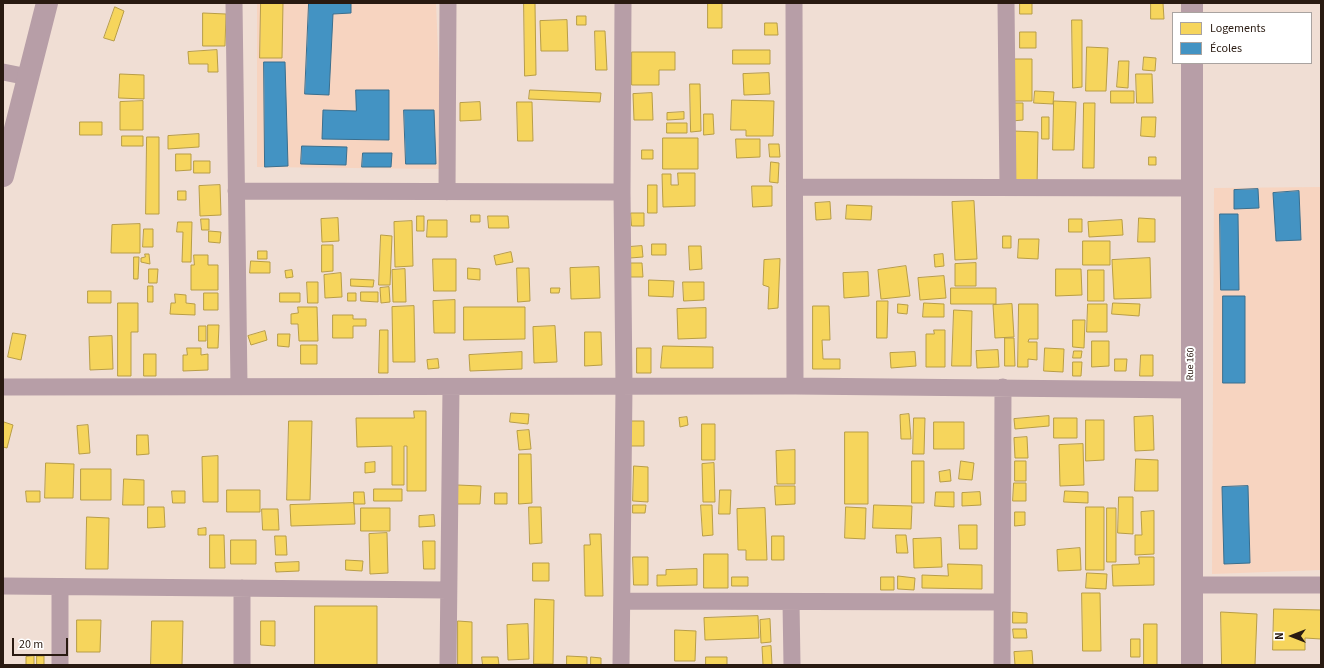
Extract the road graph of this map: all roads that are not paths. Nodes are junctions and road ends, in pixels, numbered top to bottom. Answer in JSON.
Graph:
{"nodes":[{"id":1,"x":47,"y":3,"type":"edge"},
{"id":2,"x":234,"y":3,"type":"edge"},
{"id":3,"x":448,"y":3,"type":"edge"},
{"id":4,"x":623,"y":3,"type":"edge"},
{"id":5,"x":794,"y":3,"type":"edge"},
{"id":6,"x":1006,"y":3,"type":"edge"},
{"id":7,"x":1192,"y":64,"type":"edge"},
{"id":8,"x":3,"y":72,"type":"edge"},
{"id":9,"x":28,"y":78,"type":"junction"},
{"id":10,"x":3,"y":176,"type":"edge"},
{"id":11,"x":795,"y":187,"type":"junction"},
{"id":12,"x":1008,"y":187,"type":"junction"},
{"id":13,"x":1193,"y":188,"type":"junction"},
{"id":14,"x":236,"y":191,"type":"junction"},
{"id":15,"x":448,"y":192,"type":"junction"},
{"id":16,"x":622,"y":192,"type":"junction"},
{"id":17,"x":239,"y":386,"type":"junction"},
{"id":18,"x":794,"y":386,"type":"junction"},
{"id":19,"x":3,"y":387,"type":"edge"},
{"id":20,"x":451,"y":387,"type":"junction"},
{"id":21,"x":624,"y":387,"type":"junction"},
{"id":22,"x":1003,"y":387,"type":"junction"},
{"id":23,"x":1191,"y":390,"type":"junction"},
{"id":24,"x":1192,"y":585,"type":"junction"},
{"id":25,"x":1321,"y":585,"type":"edge"},
{"id":26,"x":3,"y":586,"type":"edge"},
{"id":27,"x":60,"y":587,"type":"junction"},
{"id":28,"x":242,"y":588,"type":"junction"},
{"id":29,"x":448,"y":590,"type":"junction"},
{"id":30,"x":622,"y":601,"type":"junction"},
{"id":31,"x":791,"y":602,"type":"junction"},
{"id":32,"x":1001,"y":602,"type":"junction"},
{"id":33,"x":60,"y":665,"type":"edge"},
{"id":34,"x":242,"y":665,"type":"edge"},
{"id":35,"x":448,"y":665,"type":"edge"},
{"id":36,"x":621,"y":665,"type":"edge"},
{"id":37,"x":792,"y":665,"type":"edge"},
{"id":38,"x":1002,"y":665,"type":"edge"},
{"id":39,"x":1192,"y":665,"type":"edge"}],
"edges":[{"from":1,"to":9,"type":"street"},
{"from":2,"to":14,"type":"street"},
{"from":3,"to":15,"type":"street"},
{"from":4,"to":16,"type":"street"},
{"from":5,"to":11,"type":"street"},
{"from":6,"to":12,"type":"street"},
{"from":7,"to":13,"type":"street","name":"Rue 160"},
{"from":8,"to":9,"type":"street"},
{"from":9,"to":10,"type":"street"},
{"from":11,"to":12,"type":"street"},
{"from":11,"to":18,"type":"street"},
{"from":12,"to":13,"type":"street"},
{"from":13,"to":23,"type":"street","name":"Rue 160"},
{"from":14,"to":15,"type":"street"},
{"from":14,"to":17,"type":"street"},
{"from":15,"to":16,"type":"street"},
{"from":16,"to":21,"type":"street"},
{"from":17,"to":19,"type":"street"},
{"from":17,"to":20,"type":"street"},
{"from":18,"to":21,"type":"street"},
{"from":18,"to":22,"type":"street"},
{"from":20,"to":21,"type":"street"},
{"from":20,"to":29,"type":"street"},
{"from":21,"to":30,"type":"street"},
{"from":22,"to":23,"type":"street"},
{"from":22,"to":32,"type":"street"},
{"from":23,"to":24,"type":"street","name":"Rue 160"},
{"from":24,"to":25,"type":"street"},
{"from":24,"to":39,"type":"street","name":"Rue 160"},
{"from":26,"to":27,"type":"street"},
{"from":27,"to":28,"type":"street"},
{"from":27,"to":33,"type":"street"},
{"from":28,"to":29,"type":"street"},
{"from":28,"to":34,"type":"street"},
{"from":29,"to":35,"type":"street"},
{"from":30,"to":31,"type":"street"},
{"from":30,"to":36,"type":"street"},
{"from":31,"to":32,"type":"street"},
{"from":31,"to":37,"type":"street"},
{"from":32,"to":38,"type":"street"}]}
